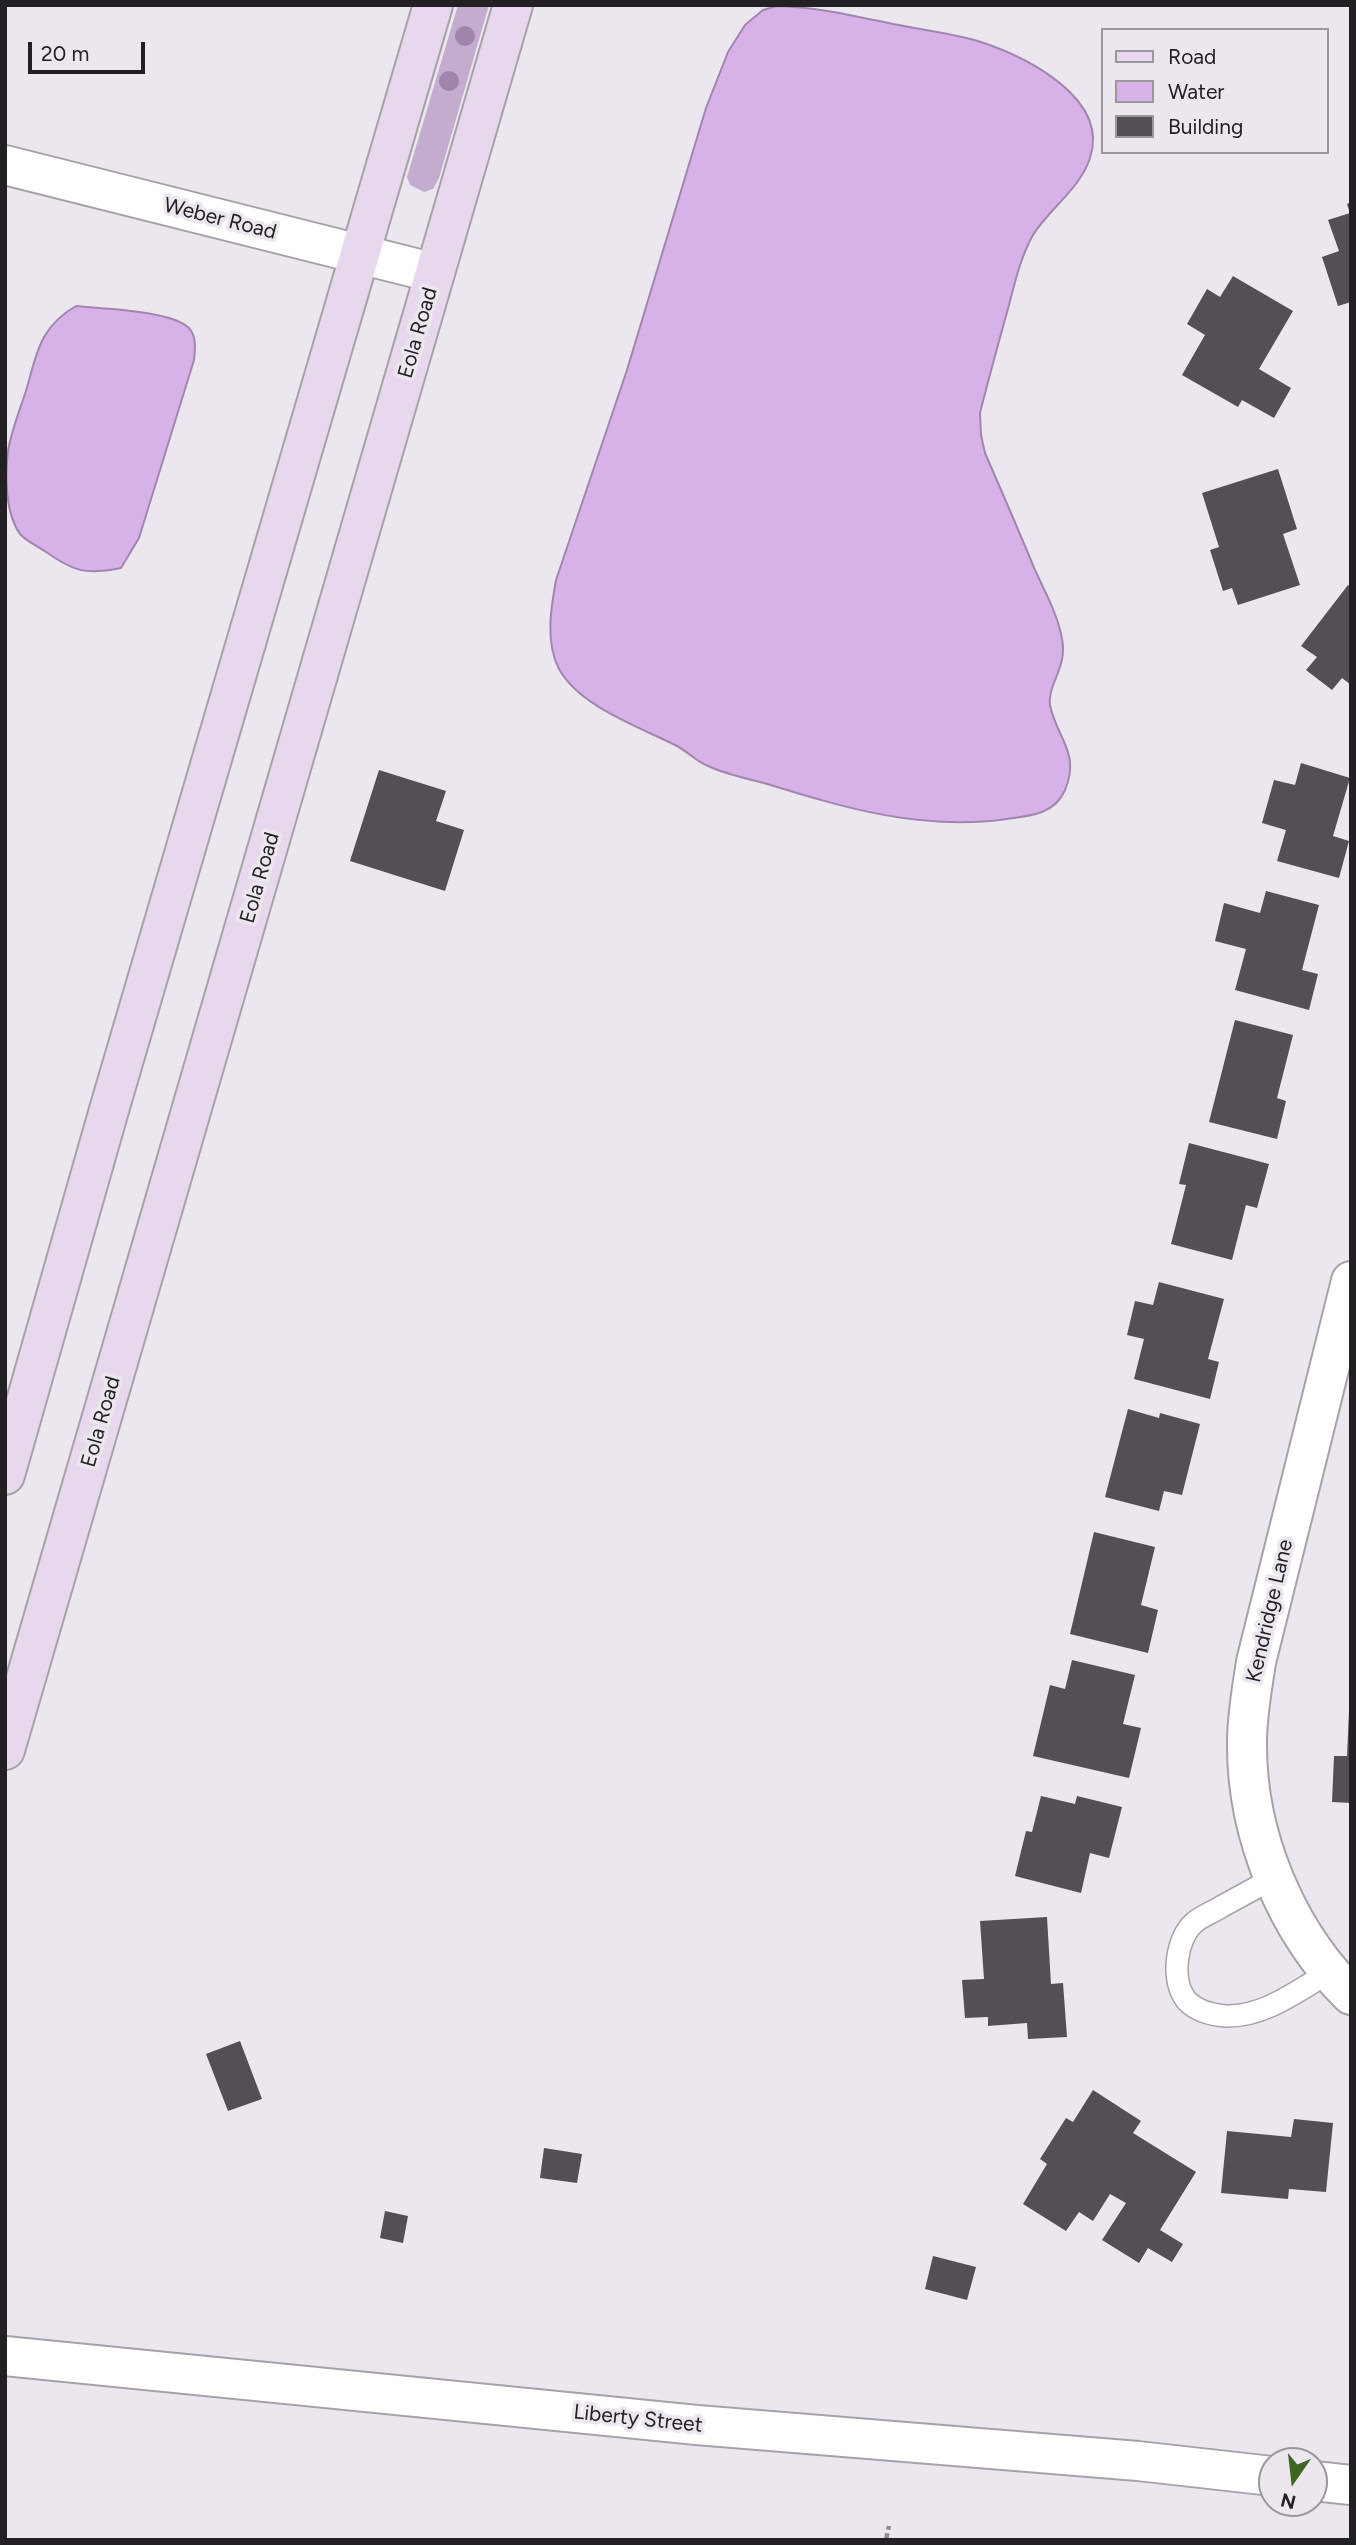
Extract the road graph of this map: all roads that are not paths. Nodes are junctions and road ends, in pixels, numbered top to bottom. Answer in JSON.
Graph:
{"nodes":[{"id":1,"x":433,"y":5,"type":"edge"},
{"id":2,"x":513,"y":5,"type":"edge"},
{"id":3,"x":5,"y":165,"type":"edge"},
{"id":4,"x":362,"y":254,"type":"junction"},
{"id":5,"x":435,"y":273,"type":"junction"},
{"id":6,"x":1351,"y":1281,"type":"edge"},
{"id":7,"x":1343,"y":1348,"type":"edge"},
{"id":8,"x":5,"y":1475,"type":"edge"},
{"id":9,"x":5,"y":1750,"type":"edge"},
{"id":10,"x":1275,"y":1877,"type":"junction"},
{"id":11,"x":1339,"y":1984,"type":"edge"},
{"id":12,"x":5,"y":2356,"type":"edge"},
{"id":13,"x":1258,"y":2474,"type":"edge"},
{"id":14,"x":1328,"y":2483,"type":"edge"},
{"id":15,"x":1351,"y":2485,"type":"edge"}],
"edges":[{"from":1,"to":4,"type":"main road"},
{"from":2,"to":5,"type":"main road","name":"Eola Road"},
{"from":3,"to":4,"type":"street","name":"Weber Road"},
{"from":4,"to":5,"type":"street","name":"Weber Road"},
{"from":4,"to":8,"type":"main road"},
{"from":5,"to":9,"type":"main road","name":"Eola Road"},
{"from":6,"to":7,"type":"street","name":"Kendridge Lane"},
{"from":7,"to":10,"type":"street","name":"Kendridge Lane"},
{"from":10,"to":11,"type":"street","name":"Kendridge Lane"},
{"from":10,"to":11,"type":"lane","name":"Kendridge Lane"},
{"from":12,"to":13,"type":"street","name":"Liberty Street"},
{"from":14,"to":15,"type":"street"}]}
